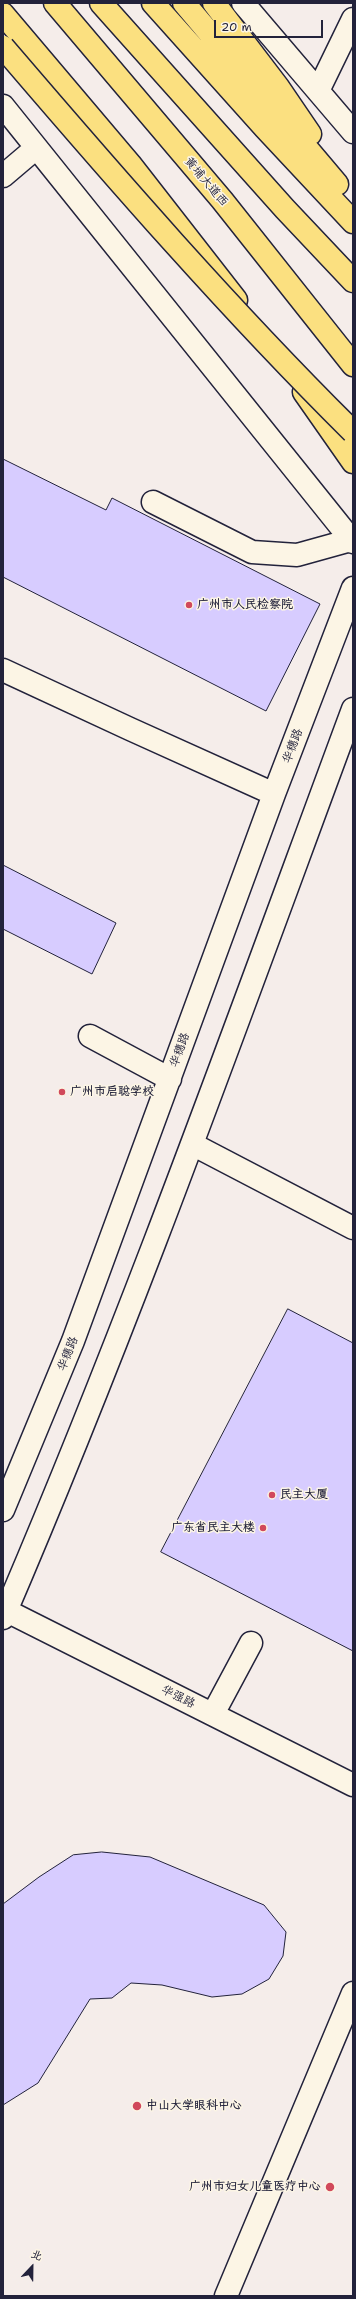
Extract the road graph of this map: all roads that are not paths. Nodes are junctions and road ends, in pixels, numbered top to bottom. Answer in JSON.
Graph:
{"nodes":[{"id":1,"x":54,"y":3,"type":"edge"},
{"id":2,"x":101,"y":3,"type":"edge"},
{"id":3,"x":153,"y":3,"type":"edge"},
{"id":4,"x":184,"y":3,"type":"edge"},
{"id":5,"x":214,"y":3,"type":"edge"},
{"id":6,"x":243,"y":3,"type":"edge"},
{"id":7,"x":3,"y":14,"type":"edge"},
{"id":8,"x":353,"y":19,"type":"edge"},
{"id":9,"x":3,"y":47,"type":"edge"},
{"id":10,"x":318,"y":91,"type":"junction"},
{"id":11,"x":3,"y":106,"type":"edge"},
{"id":12,"x":353,"y":132,"type":"edge"},
{"id":13,"x":36,"y":148,"type":"junction"},
{"id":14,"x":3,"y":176,"type":"edge"},
{"id":15,"x":353,"y":203,"type":"edge"},
{"id":16,"x":353,"y":222,"type":"edge"},
{"id":17,"x":353,"y":281,"type":"edge"},
{"id":18,"x":353,"y":365,"type":"edge"},
{"id":19,"x":353,"y":432,"type":"edge"},
{"id":20,"x":353,"y":462,"type":"edge"},
{"id":21,"x":153,"y":502,"type":"dead end"},
{"id":22,"x":352,"y":541,"type":"edge"},
{"id":23,"x":353,"y":588,"type":"edge"},
{"id":24,"x":3,"y":670,"type":"edge"},
{"id":25,"x":353,"y":709,"type":"edge"},
{"id":26,"x":274,"y":794,"type":"junction"},
{"id":27,"x":90,"y":1036,"type":"dead end"},
{"id":28,"x":170,"y":1078,"type":"junction"},
{"id":29,"x":192,"y":1144,"type":"junction"},
{"id":30,"x":353,"y":1228,"type":"edge"},
{"id":31,"x":3,"y":1510,"type":"edge"},
{"id":32,"x":4,"y":1613,"type":"edge"},
{"id":33,"x":251,"y":1643,"type":"dead end"},
{"id":34,"x":213,"y":1714,"type":"junction"},
{"id":35,"x":353,"y":1785,"type":"edge"},
{"id":36,"x":353,"y":1993,"type":"edge"},
{"id":37,"x":226,"y":2296,"type":"edge"}],
"edges":[{"from":1,"to":18,"type":"main road","name":"黄埔大道西"},
{"from":2,"to":17,"type":"main road"},
{"from":3,"to":16,"type":"main road"},
{"from":4,"to":15,"type":"main road"},
{"from":5,"to":15,"type":"main road"},
{"from":6,"to":10,"type":"street"},
{"from":7,"to":20,"type":"main road"},
{"from":8,"to":10,"type":"street"},
{"from":9,"to":19,"type":"main road","bridge":true},
{"from":10,"to":12,"type":"street"},
{"from":11,"to":13,"type":"street"},
{"from":13,"to":14,"type":"street"},
{"from":13,"to":22,"type":"street"},
{"from":21,"to":22,"type":"street"},
{"from":23,"to":26,"type":"street","name":"华穗路"},
{"from":24,"to":26,"type":"street"},
{"from":25,"to":29,"type":"street"},
{"from":26,"to":28,"type":"street","name":"华穗路"},
{"from":27,"to":28,"type":"street"},
{"from":28,"to":31,"type":"street","name":"华穗路"},
{"from":29,"to":30,"type":"street"},
{"from":29,"to":32,"type":"street"},
{"from":32,"to":34,"type":"street","name":"华强路"},
{"from":33,"to":34,"type":"street"},
{"from":34,"to":35,"type":"street","name":"华强路"},
{"from":36,"to":37,"type":"street"}]}
